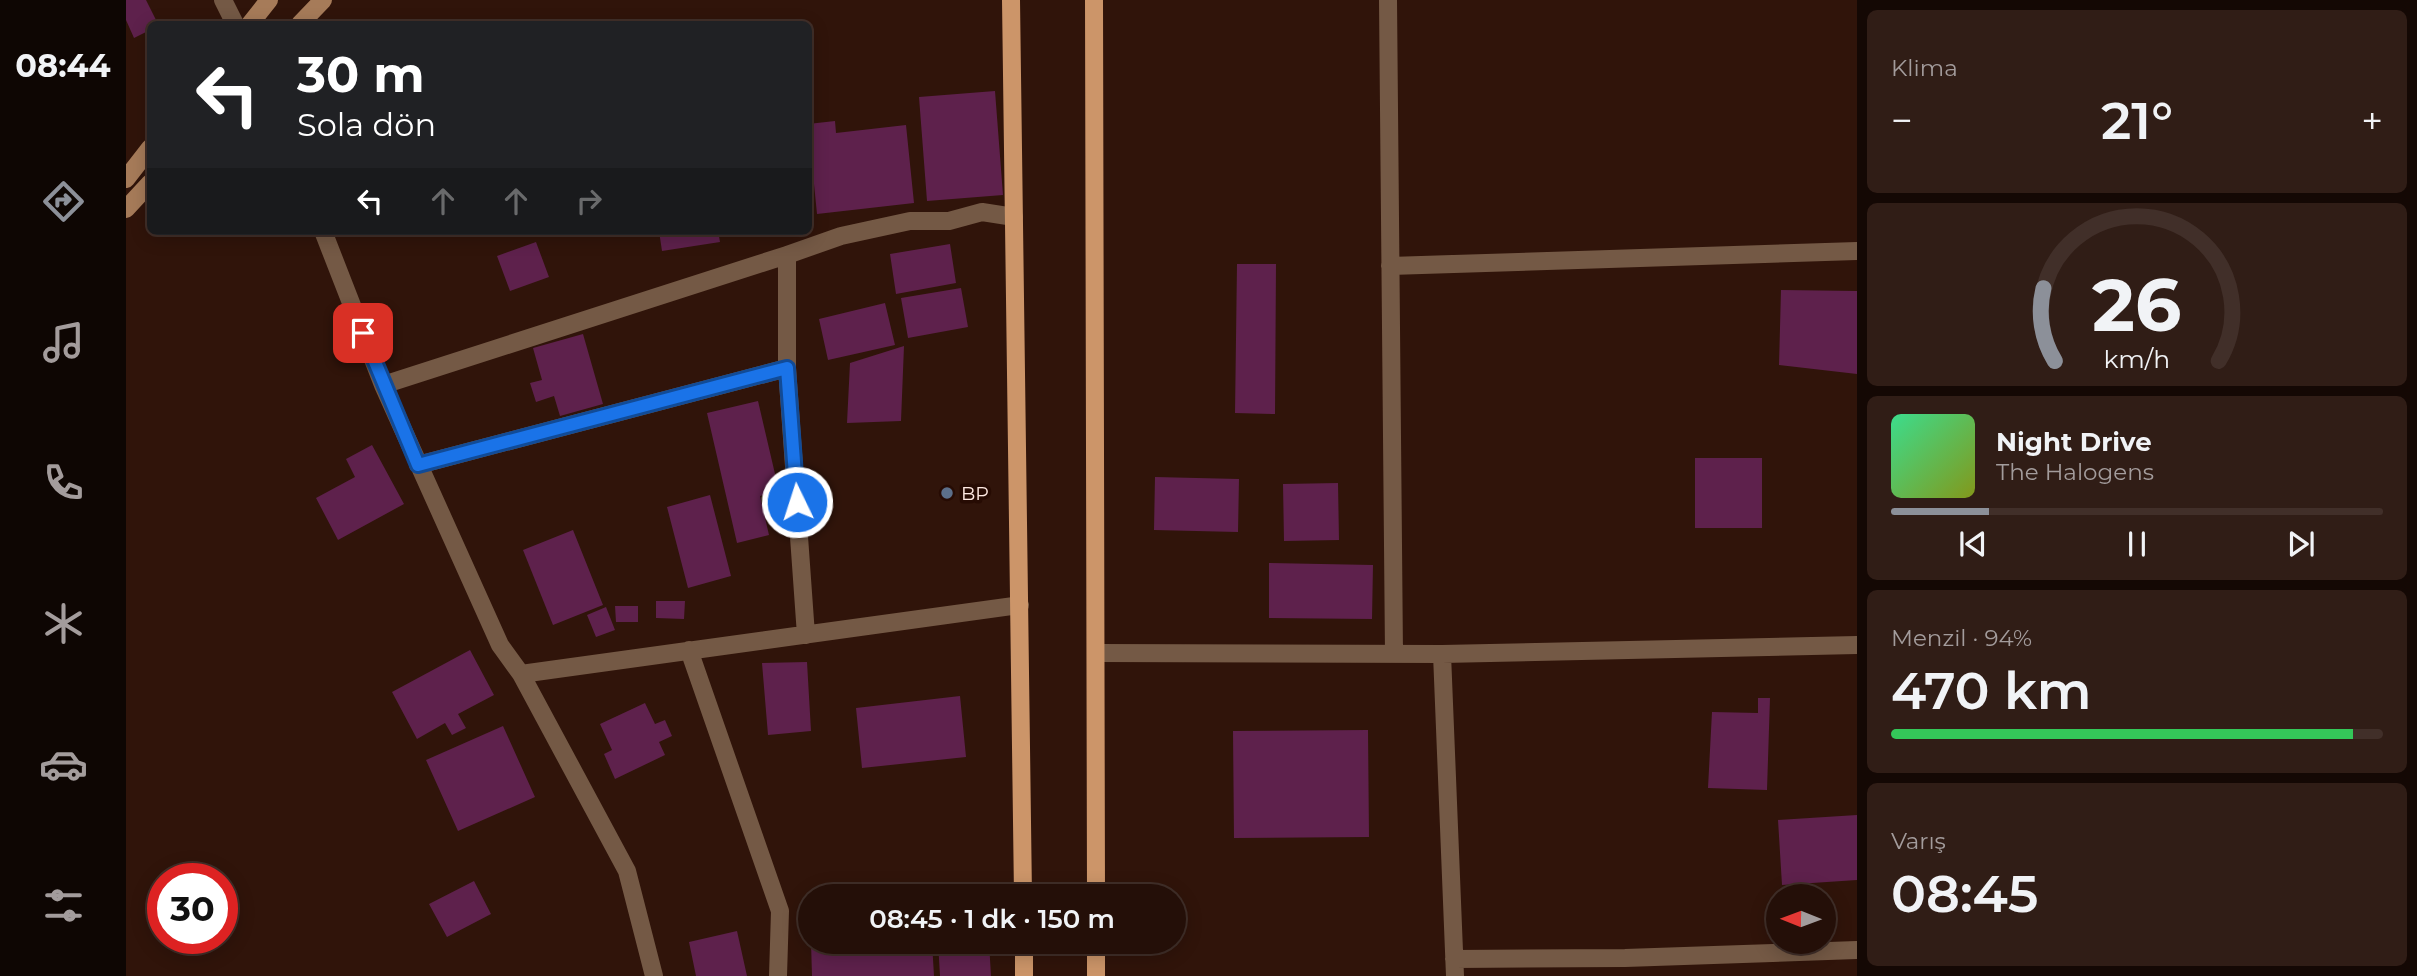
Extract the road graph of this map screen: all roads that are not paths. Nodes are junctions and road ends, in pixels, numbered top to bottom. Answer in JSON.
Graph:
{"nodes":[{"id":1,"x":223,"y":0,"type":"edge"},
{"id":2,"x":269,"y":0,"type":"edge"},
{"id":3,"x":323,"y":0,"type":"edge"},
{"id":4,"x":1010,"y":0,"type":"edge"},
{"id":5,"x":1094,"y":0,"type":"edge"},
{"id":6,"x":1388,"y":0,"type":"edge"},
{"id":7,"x":234,"y":21,"type":"edge"},
{"id":8,"x":252,"y":21,"type":"edge"},
{"id":9,"x":303,"y":21,"type":"edge"},
{"id":10,"x":147,"y":152,"type":"edge"},
{"id":11,"x":126,"y":179,"type":"edge"},
{"id":12,"x":147,"y":186,"type":"edge"},
{"id":13,"x":126,"y":209,"type":"edge"},
{"id":14,"x":1014,"y":217,"type":"junction"},
{"id":15,"x":325,"y":235,"type":"edge"},
{"id":16,"x":1857,"y":251,"type":"edge"},
{"id":17,"x":787,"y":255,"type":"junction"},
{"id":18,"x":1390,"y":266,"type":"junction"},
{"id":19,"x":787,"y":368,"type":"junction"},
{"id":20,"x":383,"y":385,"type":"junction"},
{"id":21,"x":418,"y":465,"type":"junction"},
{"id":22,"x":1020,"y":605,"type":"junction"},
{"id":23,"x":806,"y":635,"type":"junction"},
{"id":24,"x":1857,"y":645,"type":"edge"},
{"id":25,"x":689,"y":650,"type":"junction"},
{"id":26,"x":1097,"y":653,"type":"junction"},
{"id":27,"x":1394,"y":654,"type":"junction"},
{"id":28,"x":1442,"y":654,"type":"junction"},
{"id":29,"x":521,"y":674,"type":"junction"},
{"id":30,"x":1023,"y":884,"type":"edge"},
{"id":31,"x":1096,"y":884,"type":"edge"},
{"id":32,"x":1857,"y":950,"type":"edge"},
{"id":33,"x":1024,"y":954,"type":"edge"},
{"id":34,"x":1096,"y":954,"type":"edge"},
{"id":35,"x":1455,"y":968,"type":"edge"},
{"id":36,"x":654,"y":976,"type":"edge"},
{"id":37,"x":778,"y":976,"type":"edge"},
{"id":38,"x":1024,"y":976,"type":"edge"},
{"id":39,"x":1096,"y":976,"type":"edge"}],
"edges":[{"from":1,"to":7,"type":"street"},
{"from":2,"to":8,"type":"main road"},
{"from":3,"to":9,"type":"main road"},
{"from":4,"to":14,"type":"main road"},
{"from":5,"to":26,"type":"main road"},
{"from":6,"to":18,"type":"street"},
{"from":10,"to":11,"type":"main road"},
{"from":12,"to":13,"type":"main road"},
{"from":14,"to":17,"type":"street"},
{"from":14,"to":22,"type":"main road"},
{"from":15,"to":20,"type":"street"},
{"from":16,"to":18,"type":"street"},
{"from":17,"to":19,"type":"street"},
{"from":17,"to":20,"type":"street"},
{"from":18,"to":27,"type":"street"},
{"from":19,"to":21,"type":"street"},
{"from":19,"to":23,"type":"street"},
{"from":20,"to":21,"type":"street"},
{"from":21,"to":29,"type":"street"},
{"from":22,"to":23,"type":"street"},
{"from":22,"to":30,"type":"main road"},
{"from":23,"to":25,"type":"street"},
{"from":24,"to":28,"type":"street"},
{"from":25,"to":29,"type":"street"},
{"from":25,"to":37,"type":"street"},
{"from":26,"to":27,"type":"street"},
{"from":26,"to":31,"type":"main road"},
{"from":27,"to":28,"type":"street"},
{"from":28,"to":35,"type":"street"},
{"from":29,"to":36,"type":"street"},
{"from":32,"to":35,"type":"street"},
{"from":33,"to":38,"type":"main road"},
{"from":34,"to":39,"type":"main road"}]}
